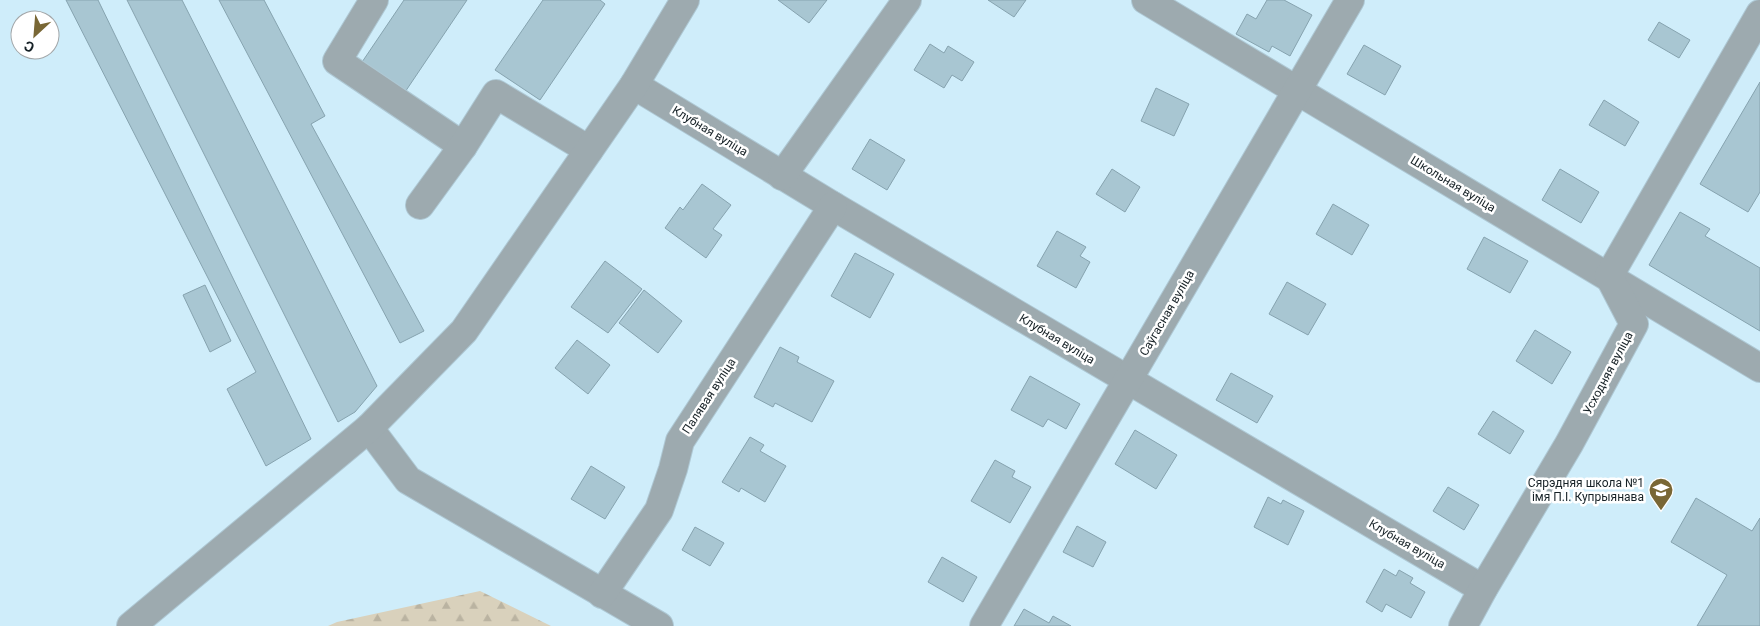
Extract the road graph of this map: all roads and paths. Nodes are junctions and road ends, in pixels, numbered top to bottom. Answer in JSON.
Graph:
{"nodes":[{"id":1,"x":374,"y":0,"type":"edge"},
{"id":2,"x":685,"y":0,"type":"edge"},
{"id":3,"x":906,"y":0,"type":"edge"},
{"id":4,"x":1146,"y":0,"type":"edge"},
{"id":5,"x":1350,"y":0,"type":"edge"},
{"id":6,"x":1760,"y":14,"type":"edge"},
{"id":7,"x":634,"y":86,"type":"junction"},
{"id":8,"x":1297,"y":91,"type":"junction"},
{"id":9,"x":463,"y":146,"type":"junction"},
{"id":10,"x":589,"y":150,"type":"junction"},
{"id":11,"x":782,"y":176,"type":"junction"},
{"id":12,"x":420,"y":205,"type":"dead end"},
{"id":13,"x":833,"y":206,"type":"junction"},
{"id":14,"x":1609,"y":276,"type":"junction"},
{"id":15,"x":1760,"y":368,"type":"edge"},
{"id":16,"x":1128,"y":381,"type":"junction"},
{"id":17,"x":368,"y":428,"type":"junction"},
{"id":18,"x":1483,"y":589,"type":"junction"},
{"id":19,"x":602,"y":594,"type":"junction"},
{"id":20,"x":131,"y":626,"type":"edge"},
{"id":21,"x":659,"y":626,"type":"edge"},
{"id":22,"x":984,"y":626,"type":"edge"},
{"id":23,"x":1462,"y":626,"type":"edge"}],
"edges":[{"from":1,"to":9,"type":"street"},
{"from":2,"to":7,"type":"street"},
{"from":3,"to":11,"type":"street"},
{"from":4,"to":8,"type":"street","name":"Школьная вуліца"},
{"from":5,"to":8,"type":"street","name":"Саўгасная вуліца"},
{"from":6,"to":14,"type":"street"},
{"from":7,"to":10,"type":"street"},
{"from":7,"to":11,"type":"street","name":"Клубная вуліца"},
{"from":8,"to":14,"type":"street","name":"Школьная вуліца"},
{"from":8,"to":16,"type":"street","name":"Саўгасная вуліца"},
{"from":9,"to":10,"type":"street"},
{"from":9,"to":12,"type":"street"},
{"from":10,"to":17,"type":"street"},
{"from":11,"to":13,"type":"street","name":"Клубная вуліца"},
{"from":13,"to":16,"type":"street","name":"Клубная вуліца"},
{"from":13,"to":19,"type":"street","name":"Палявая вуліца"},
{"from":14,"to":15,"type":"street","name":"Школьная вуліца"},
{"from":14,"to":18,"type":"street","name":"Усходняя вуліца"},
{"from":16,"to":18,"type":"street","name":"Клубная вуліца"},
{"from":16,"to":22,"type":"street","name":"Саўгасная вуліца"},
{"from":17,"to":19,"type":"street"},
{"from":17,"to":20,"type":"street"},
{"from":18,"to":23,"type":"street","name":"Усходняя вуліца"},
{"from":19,"to":21,"type":"street"}]}
